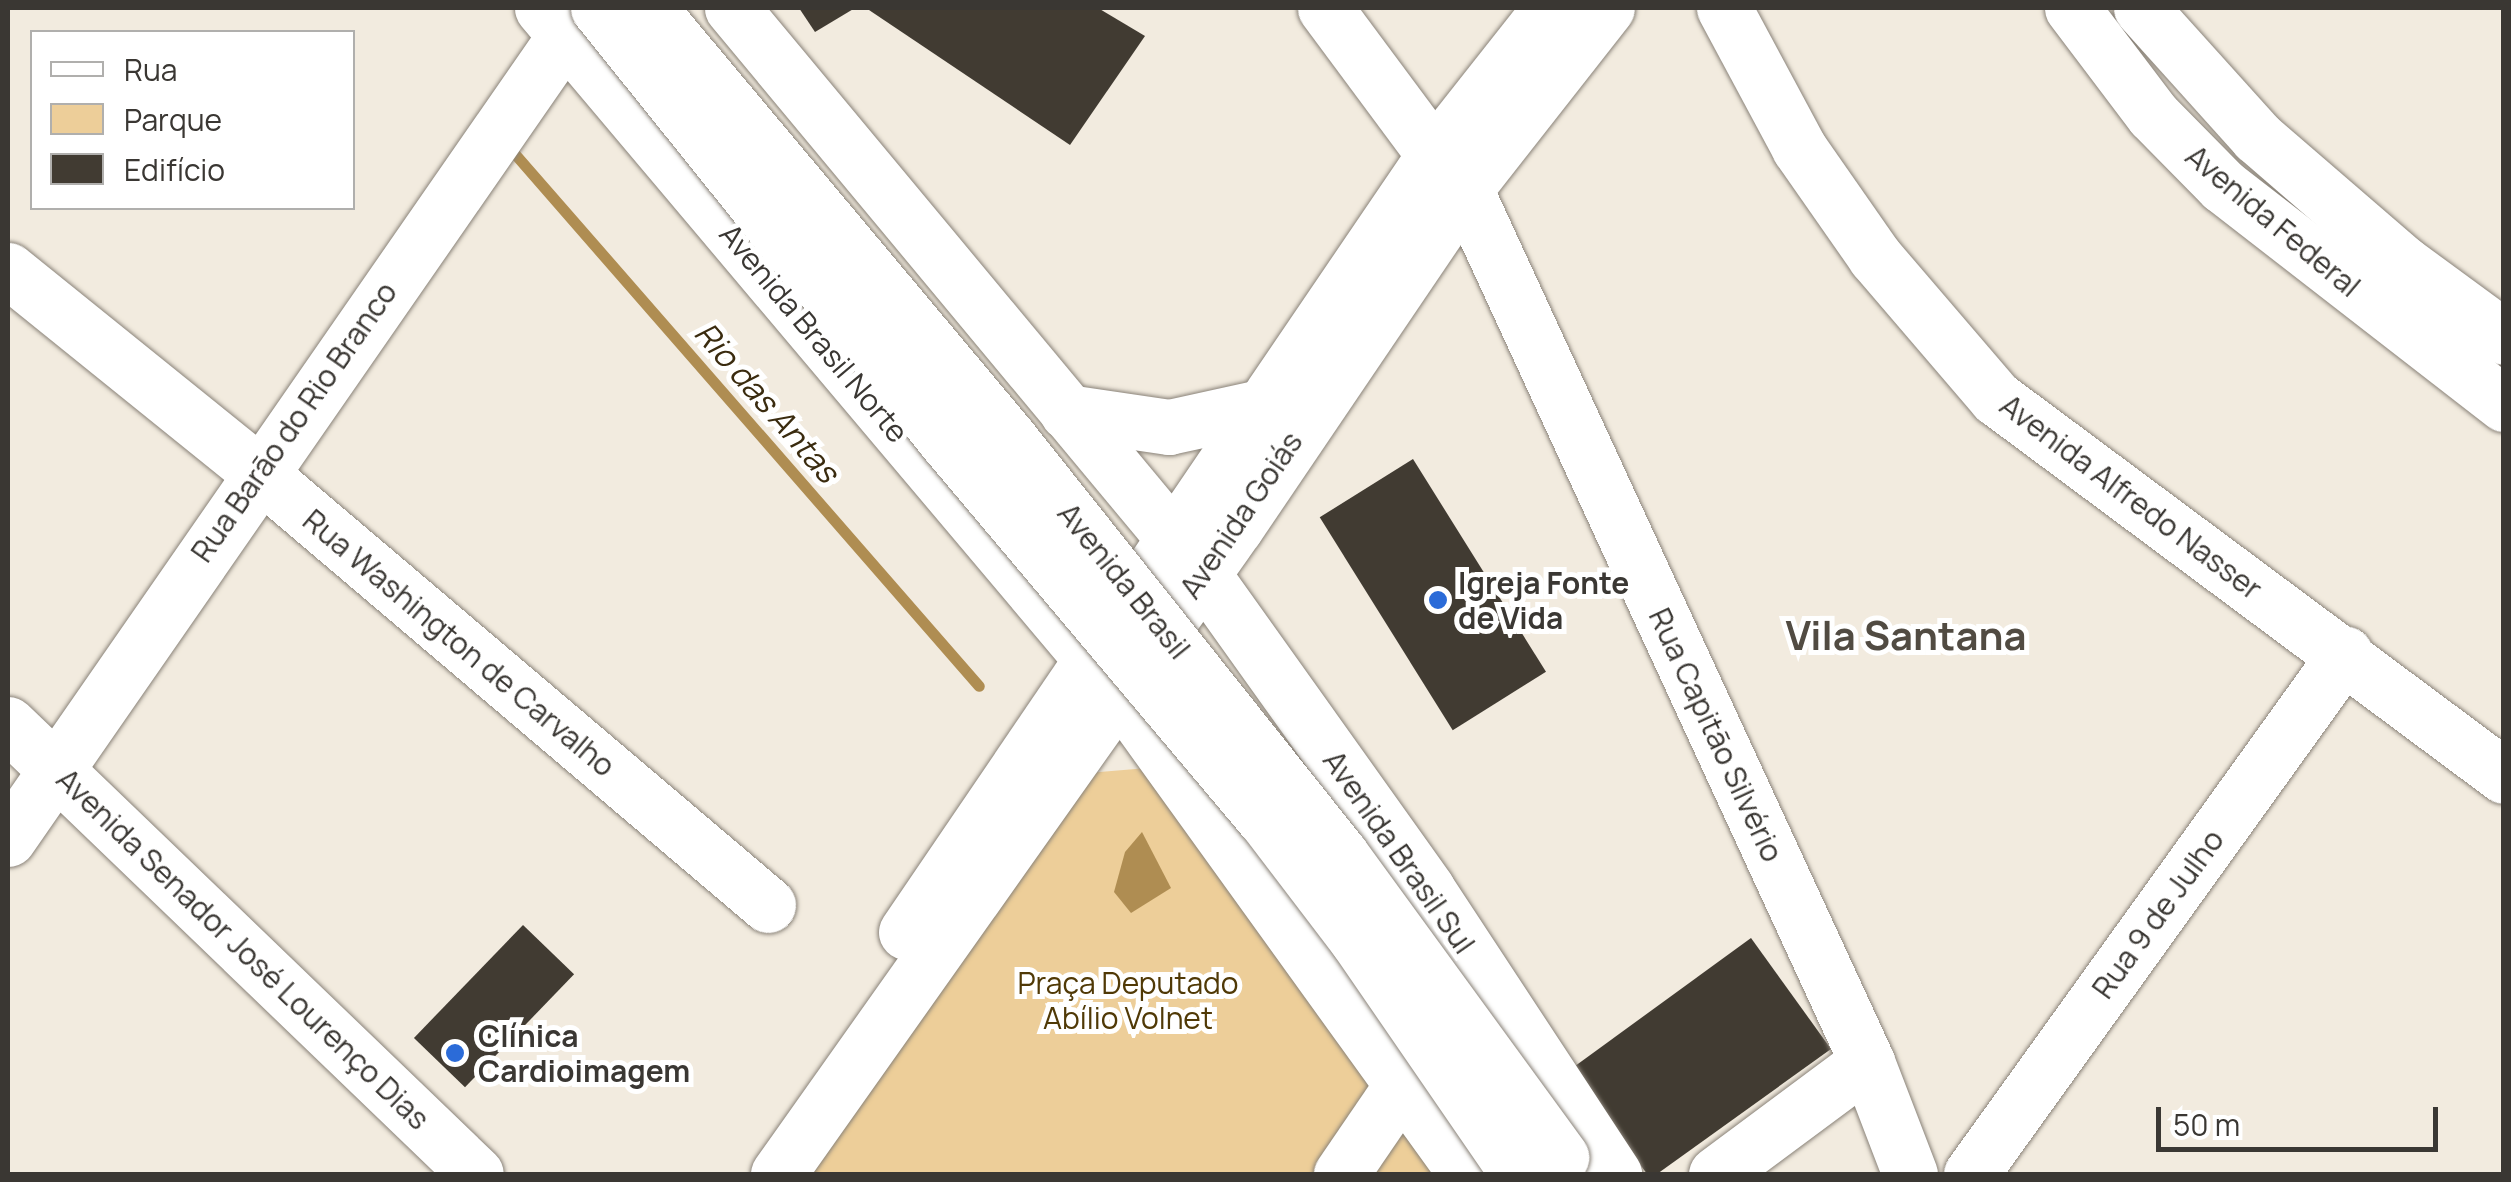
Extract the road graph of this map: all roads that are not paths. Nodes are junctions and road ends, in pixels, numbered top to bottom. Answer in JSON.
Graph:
{"nodes":[{"id":1,"x":650,"y":8,"type":"edge"},
{"id":2,"x":732,"y":8,"type":"edge"},
{"id":3,"x":1325,"y":8,"type":"edge"},
{"id":4,"x":1550,"y":8,"type":"edge"},
{"id":5,"x":1607,"y":8,"type":"edge"},
{"id":6,"x":1724,"y":8,"type":"edge"},
{"id":7,"x":2072,"y":8,"type":"edge"},
{"id":8,"x":2141,"y":8,"type":"edge"},
{"id":9,"x":572,"y":15,"type":"edge"},
{"id":10,"x":2257,"y":138,"type":"junction"},
{"id":11,"x":1450,"y":172,"type":"junction"},
{"id":12,"x":2223,"y":186,"type":"junction"},
{"id":13,"x":8,"y":270,"type":"edge"},
{"id":14,"x":2504,"y":338,"type":"edge"},
{"id":15,"x":2504,"y":404,"type":"edge"},
{"id":16,"x":1261,"y":407,"type":"junction"},
{"id":17,"x":1067,"y":412,"type":"junction"},
{"id":18,"x":258,"y":472,"type":"junction"},
{"id":19,"x":1187,"y":555,"type":"junction"},
{"id":20,"x":2345,"y":654,"type":"junction"},
{"id":21,"x":1102,"y":674,"type":"junction"},
{"id":22,"x":8,"y":724,"type":"edge"},
{"id":23,"x":57,"y":769,"type":"junction"},
{"id":24,"x":1180,"y":770,"type":"junction"},
{"id":25,"x":1064,"y":771,"type":"junction"},
{"id":26,"x":2504,"y":776,"type":"edge"},
{"id":27,"x":8,"y":839,"type":"edge"},
{"id":28,"x":768,"y":905,"type":"dead end"},
{"id":29,"x":1867,"y":1062,"type":"junction"},
{"id":30,"x":1403,"y":1082,"type":"junction"},
{"id":31,"x":1550,"y":1169,"type":"edge"},
{"id":32,"x":476,"y":1174,"type":"edge"},
{"id":33,"x":736,"y":1174,"type":"edge"},
{"id":34,"x":778,"y":1174,"type":"edge"},
{"id":35,"x":1340,"y":1174,"type":"edge"},
{"id":36,"x":1465,"y":1174,"type":"edge"},
{"id":37,"x":1614,"y":1174,"type":"edge"},
{"id":38,"x":1716,"y":1174,"type":"edge"},
{"id":39,"x":1910,"y":1174,"type":"edge"},
{"id":40,"x":1970,"y":1174,"type":"edge"}],
"edges":[{"from":1,"to":31,"type":"main road","name":"Avenida Brasil","bridge":true},
{"from":2,"to":17,"type":"main road"},
{"from":3,"to":11,"type":"main road","name":"Rua Capitão Silvério"},
{"from":4,"to":11,"type":"main road","name":"Avenida Goiás"},
{"from":5,"to":11,"type":"main road","name":"Avenida Goiás"},
{"from":6,"to":20,"type":"main road","name":"Avenida Alfredo Nasser"},
{"from":7,"to":12,"type":"main road","name":"Avenida Federal"},
{"from":8,"to":10,"type":"main road","name":"Avenida Federal"},
{"from":9,"to":18,"type":"main road","name":"Rua Barão do Rio Branco"},
{"from":9,"to":21,"type":"main road","name":"Avenida Brasil Norte"},
{"from":9,"to":31,"type":"main road","name":"Avenida Brasil","bridge":true},
{"from":10,"to":12,"type":"main road"},
{"from":10,"to":14,"type":"main road","name":"Avenida Federal"},
{"from":11,"to":16,"type":"main road","name":"Avenida Goiás"},
{"from":11,"to":19,"type":"main road","name":"Avenida Goiás"},
{"from":11,"to":29,"type":"main road","name":"Rua Capitão Silvério"},
{"from":12,"to":15,"type":"main road","name":"Avenida Federal"},
{"from":13,"to":18,"type":"main road","name":"Rua Washington de Carvalho"},
{"from":16,"to":17,"type":"main road"},
{"from":16,"to":19,"type":"main road","name":"Avenida Goiás"},
{"from":17,"to":19,"type":"main road"},
{"from":18,"to":23,"type":"main road","name":"Rua Barão do Rio Branco"},
{"from":18,"to":28,"type":"main road","name":"Rua Washington de Carvalho"},
{"from":19,"to":21,"type":"main road","name":"Avenida Goiás"},
{"from":19,"to":37,"type":"main road","name":"Avenida Brasil Sul"},
{"from":20,"to":26,"type":"main road","name":"Avenida Alfredo Nasser"},
{"from":20,"to":40,"type":"main road","name":"Rua 9 de Julho"},
{"from":21,"to":24,"type":"main road"},
{"from":21,"to":25,"type":"main road","name":"Avenida Goiás"},
{"from":21,"to":33,"type":"main road","name":"Avenida Goiás"},
{"from":22,"to":23,"type":"main road","name":"Avenida Senador José Lourenço Dias"},
{"from":23,"to":27,"type":"main road","name":"Rua Barão do Rio Branco"},
{"from":23,"to":32,"type":"main road","name":"Avenida Senador José Lourenço Dias"},
{"from":24,"to":25,"type":"main road"},
{"from":24,"to":30,"type":"main road"},
{"from":25,"to":34,"type":"main road","name":"Avenida Goiás"},
{"from":29,"to":38,"type":"main road"},
{"from":29,"to":39,"type":"main road","name":"Rua Capitão Silvério"},
{"from":30,"to":35,"type":"main road"},
{"from":30,"to":36,"type":"main road"}]}
